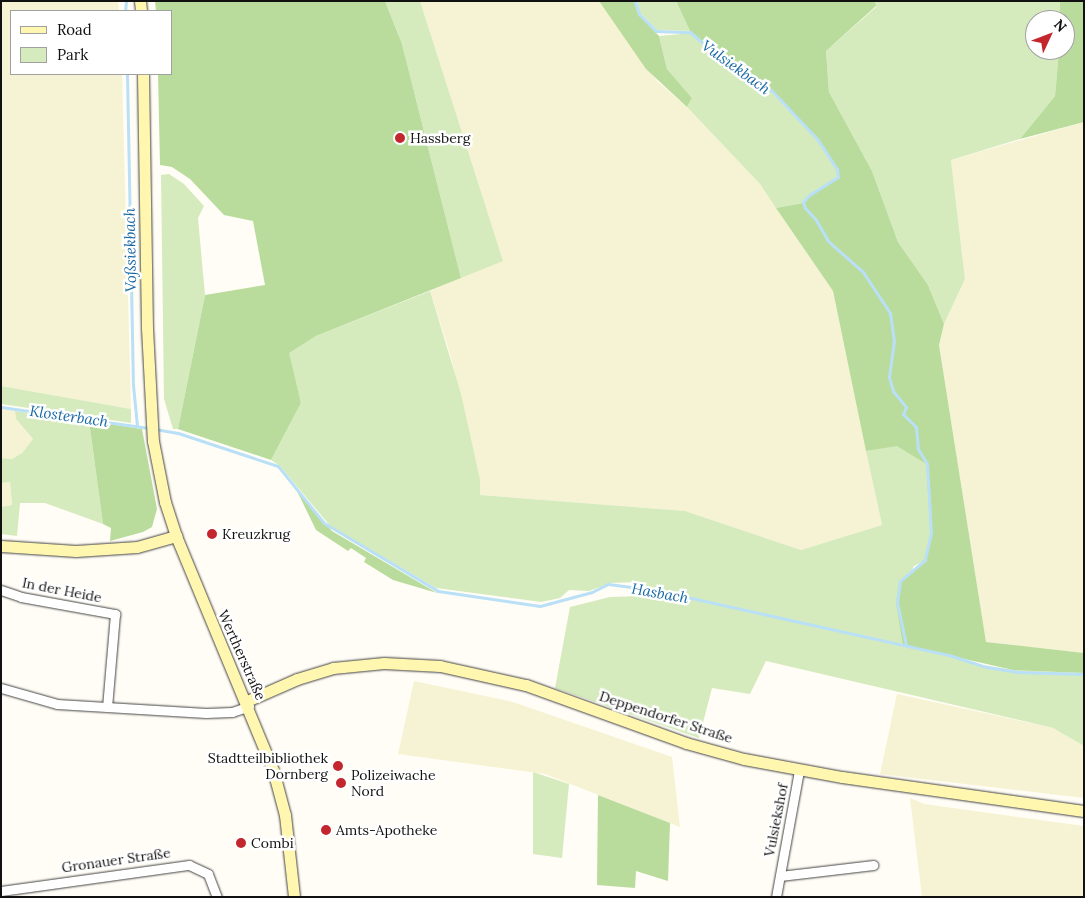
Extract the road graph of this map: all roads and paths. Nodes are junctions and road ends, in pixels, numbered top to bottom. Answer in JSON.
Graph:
{"nodes":[{"id":1,"x":143,"y":75,"type":"edge"},
{"id":2,"x":176,"y":536,"type":"junction"},
{"id":3,"x":1,"y":546,"type":"edge"},
{"id":4,"x":1,"y":590,"type":"edge"},
{"id":5,"x":1,"y":688,"type":"edge"},
{"id":6,"x":248,"y":704,"type":"junction"},
{"id":7,"x":107,"y":707,"type":"junction"},
{"id":8,"x":799,"y":770,"type":"junction"},
{"id":9,"x":1084,"y":811,"type":"edge"},
{"id":10,"x":872,"y":865,"type":"dead end"},
{"id":11,"x":780,"y":876,"type":"junction"},
{"id":12,"x":1,"y":891,"type":"edge"},
{"id":13,"x":217,"y":897,"type":"edge"},
{"id":14,"x":294,"y":897,"type":"edge"},
{"id":15,"x":776,"y":897,"type":"edge"}],
"edges":[{"from":1,"to":2,"type":"street","name":"Wertherstraße"},
{"from":2,"to":3,"type":"street"},
{"from":2,"to":6,"type":"street","name":"Wertherstraße"},
{"from":4,"to":7,"type":"street","name":"In der Heide"},
{"from":5,"to":7,"type":"street"},
{"from":6,"to":7,"type":"street"},
{"from":6,"to":8,"type":"street","name":"Deppendorfer Straße"},
{"from":6,"to":14,"type":"street","name":"Wertherstraße"},
{"from":8,"to":9,"type":"street","name":"Deppendorfer Straße"},
{"from":8,"to":11,"type":"street","name":"Vulsiekshof"},
{"from":10,"to":11,"type":"street","name":"Vulsiekshof"},
{"from":11,"to":15,"type":"street","name":"Vulsiekshof"},
{"from":12,"to":13,"type":"street","name":"Gronauer Straße"}]}
